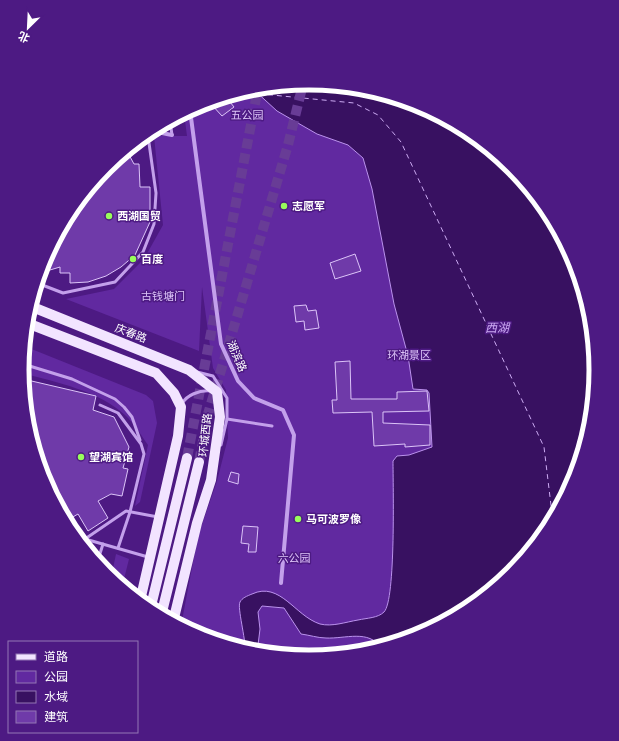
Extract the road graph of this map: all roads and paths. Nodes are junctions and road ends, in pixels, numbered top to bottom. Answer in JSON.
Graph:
{"nodes":[{"id":1,"x":191,"y":116,"type":"edge"},
{"id":2,"x":171,"y":127,"type":"edge"},
{"id":3,"x":161,"y":133,"type":"edge"},
{"id":4,"x":172,"y":135,"type":"joint"},
{"id":5,"x":147,"y":142,"type":"edge"},
{"id":6,"x":43,"y":285,"type":"edge"},
{"id":7,"x":36,"y":308,"type":"edge"},
{"id":8,"x":32,"y":325,"type":"edge"},
{"id":9,"x":29,"y":366,"type":"edge"},
{"id":10,"x":189,"y":370,"type":"junction"},
{"id":11,"x":217,"y":392,"type":"junction"},
{"id":12,"x":100,"y":405,"type":"dead end"},
{"id":13,"x":181,"y":407,"type":"junction"},
{"id":14,"x":228,"y":419,"type":"junction"},
{"id":15,"x":272,"y":426,"type":"dead end"},
{"id":16,"x":141,"y":444,"type":"junction"},
{"id":17,"x":187,"y":458,"type":"tunnel mouth"},
{"id":18,"x":199,"y":462,"type":"tunnel mouth"},
{"id":19,"x":211,"y":480,"type":"junction"},
{"id":20,"x":130,"y":512,"type":"junction"},
{"id":21,"x":160,"y":518,"type":"junction"},
{"id":22,"x":85,"y":539,"type":"joint"},
{"id":23,"x":102,"y":544,"type":"junction"},
{"id":24,"x":118,"y":548,"type":"junction"},
{"id":25,"x":99,"y":555,"type":"edge"},
{"id":26,"x":150,"y":558,"type":"junction"},
{"id":27,"x":281,"y":582,"type":"dead end"},
{"id":28,"x":142,"y":595,"type":"edge"},
{"id":29,"x":152,"y":602,"type":"edge"},
{"id":30,"x":163,"y":609,"type":"edge"},
{"id":31,"x":174,"y":616,"type":"edge"}],
"edges":[{"from":1,"to":27,"type":"street","name":"湖滨路"},
{"from":2,"to":4,"type":"lane"},
{"from":3,"to":4,"type":"street"},
{"from":5,"to":6,"type":"lane"},
{"from":7,"to":10,"type":"main road","name":"庆春路"},
{"from":8,"to":13,"type":"main road"},
{"from":9,"to":16,"type":"lane"},
{"from":10,"to":11,"type":"main road","name":"庆春路"},
{"from":10,"to":14,"type":"lane"},
{"from":11,"to":13,"type":"lane"},
{"from":11,"to":19,"type":"main road","name":"环城西路"},
{"from":12,"to":16,"type":"lane"},
{"from":13,"to":21,"type":"main road"},
{"from":14,"to":15,"type":"lane"},
{"from":14,"to":19,"type":"lane"},
{"from":16,"to":20,"type":"lane"},
{"from":17,"to":29,"type":"main road","name":"环城西路"},
{"from":18,"to":30,"type":"main road","name":"环城西路"},
{"from":19,"to":31,"type":"main road","name":"环城西路"},
{"from":20,"to":21,"type":"lane"},
{"from":20,"to":22,"type":"lane"},
{"from":20,"to":24,"type":"lane"},
{"from":21,"to":26,"type":"main road"},
{"from":22,"to":23,"type":"lane"},
{"from":23,"to":24,"type":"lane"},
{"from":23,"to":25,"type":"lane"},
{"from":24,"to":26,"type":"lane"},
{"from":26,"to":28,"type":"main road"}]}
